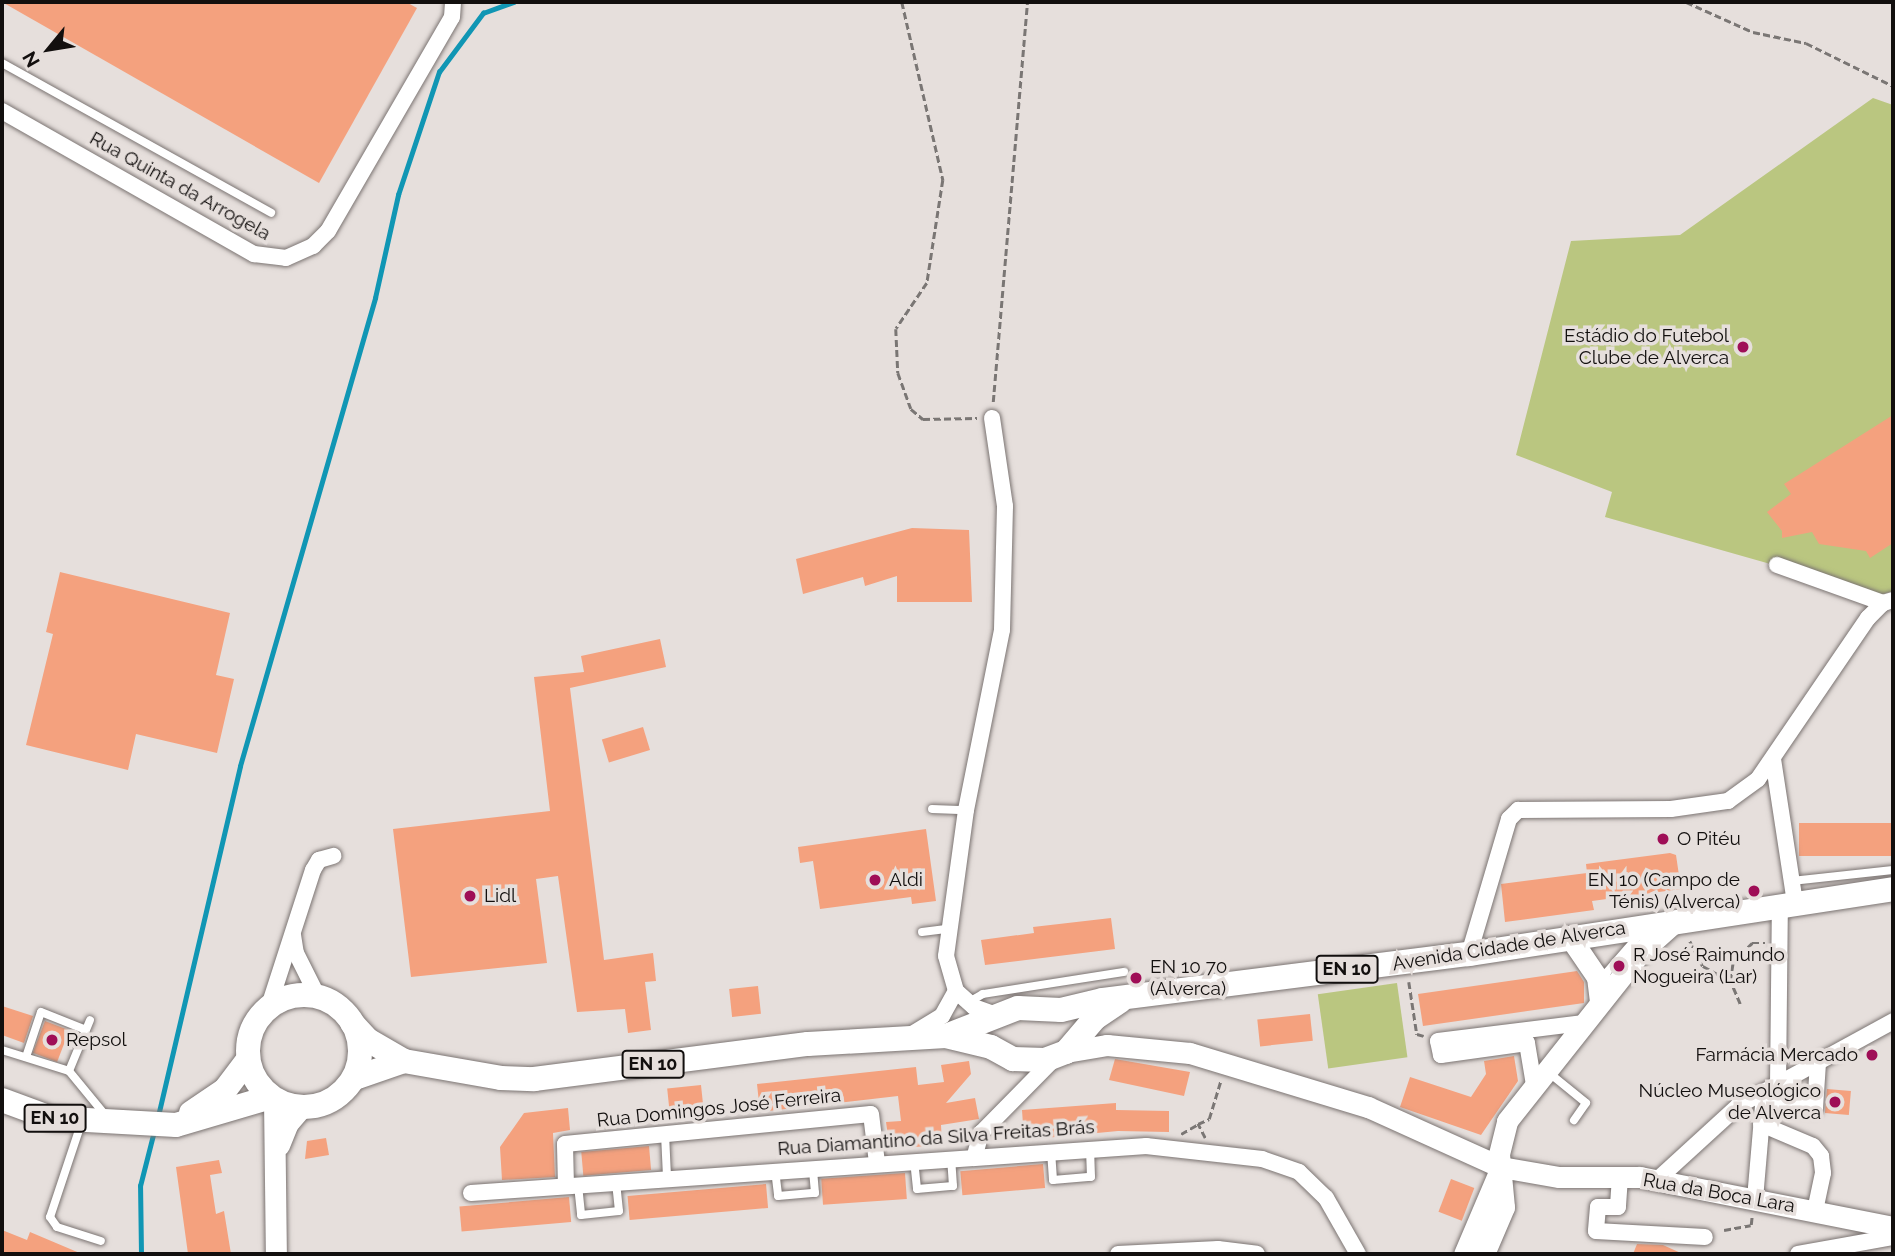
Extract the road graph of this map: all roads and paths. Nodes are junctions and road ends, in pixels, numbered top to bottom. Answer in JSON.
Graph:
{"nodes":[{"id":1,"x":453,"y":2,"type":"edge"},
{"id":2,"x":902,"y":2,"type":"edge"},
{"id":3,"x":1027,"y":2,"type":"edge"},
{"id":4,"x":1686,"y":2,"type":"edge"},
{"id":5,"x":2,"y":63,"type":"edge"},
{"id":6,"x":1893,"y":86,"type":"edge"},
{"id":7,"x":2,"y":111,"type":"edge"},
{"id":8,"x":271,"y":213,"type":"dead end"},
{"id":9,"x":992,"y":418,"type":"junction"},
{"id":10,"x":1777,"y":565,"type":"dead end"},
{"id":11,"x":1888,"y":602,"type":"edge"},
{"id":12,"x":1773,"y":759,"type":"junction"},
{"id":13,"x":1745,"y":792,"type":"junction"},
{"id":14,"x":1779,"y":805,"type":"junction"},
{"id":15,"x":932,"y":809,"type":"dead end"},
{"id":16,"x":966,"y":810,"type":"junction"},
{"id":17,"x":333,"y":856,"type":"dead end"},
{"id":18,"x":1893,"y":870,"type":"edge"},
{"id":19,"x":1893,"y":889,"type":"edge"},
{"id":20,"x":1788,"y":896,"type":"junction"},
{"id":21,"x":1679,"y":920,"type":"junction"},
{"id":22,"x":1649,"y":924,"type":"junction"},
{"id":23,"x":948,"y":929,"type":"junction"},
{"id":24,"x":293,"y":930,"type":"junction"},
{"id":25,"x":922,"y":932,"type":"dead end"},
{"id":26,"x":1569,"y":936,"type":"junction"},
{"id":27,"x":1469,"y":954,"type":"junction"},
{"id":28,"x":1405,"y":962,"type":"junction"},
{"id":29,"x":1780,"y":962,"type":"junction"},
{"id":30,"x":1124,"y":972,"type":"dead end"},
{"id":31,"x":1089,"y":977,"type":"junction"},
{"id":32,"x":1730,"y":981,"type":"junction"},
{"id":33,"x":956,"y":991,"type":"junction"},
{"id":34,"x":318,"y":997,"type":"junction"},
{"id":35,"x":1124,"y":999,"type":"junction"},
{"id":36,"x":969,"y":1002,"type":"junction"},
{"id":37,"x":1600,"y":1002,"type":"junction"},
{"id":38,"x":1090,"y":1003,"type":"junction"},
{"id":39,"x":1740,"y":1004,"type":"dead end"},
{"id":40,"x":269,"y":1006,"type":"junction"},
{"id":41,"x":1061,"y":1010,"type":"junction"},
{"id":42,"x":992,"y":1019,"type":"junction"},
{"id":43,"x":90,"y":1020,"type":"dead end"},
{"id":44,"x":1893,"y":1021,"type":"edge"},
{"id":45,"x":352,"y":1023,"type":"junction"},
{"id":46,"x":1582,"y":1023,"type":"junction"},
{"id":47,"x":86,"y":1030,"type":"junction"},
{"id":48,"x":946,"y":1036,"type":"junction"},
{"id":49,"x":904,"y":1039,"type":"junction"},
{"id":50,"x":1438,"y":1041,"type":"junction"},
{"id":51,"x":990,"y":1047,"type":"junction"},
{"id":52,"x":1067,"y":1048,"type":"junction"},
{"id":53,"x":2,"y":1050,"type":"edge"},
{"id":54,"x":26,"y":1057,"type":"junction"},
{"id":55,"x":1013,"y":1059,"type":"junction"},
{"id":56,"x":248,"y":1060,"type":"junction"},
{"id":57,"x":404,"y":1061,"type":"junction"},
{"id":58,"x":1818,"y":1063,"type":"junction"},
{"id":59,"x":69,"y":1071,"type":"junction"},
{"id":60,"x":1539,"y":1077,"type":"junction"},
{"id":61,"x":355,"y":1078,"type":"junction"},
{"id":62,"x":1769,"y":1093,"type":"junction"},
{"id":63,"x":272,"y":1098,"type":"junction"},
{"id":64,"x":1019,"y":1098,"type":"junction"},
{"id":65,"x":2,"y":1100,"type":"edge"},
{"id":66,"x":302,"y":1107,"type":"junction"},
{"id":67,"x":1212,"y":1112,"type":"dead end"},
{"id":68,"x":1574,"y":1120,"type":"dead end"},
{"id":69,"x":82,"y":1121,"type":"junction"},
{"id":70,"x":112,"y":1124,"type":"junction"},
{"id":71,"x":1761,"y":1124,"type":"junction"},
{"id":72,"x":149,"y":1125,"type":"junction"},
{"id":73,"x":664,"y":1133,"type":"junction"},
{"id":74,"x":1090,"y":1149,"type":"junction"},
{"id":75,"x":1051,"y":1151,"type":"junction"},
{"id":76,"x":1210,"y":1151,"type":"junction"},
{"id":77,"x":975,"y":1155,"type":"junction"},
{"id":78,"x":950,"y":1157,"type":"junction"},
{"id":79,"x":914,"y":1160,"type":"junction"},
{"id":80,"x":877,"y":1163,"type":"junction"},
{"id":81,"x":1501,"y":1167,"type":"junction"},
{"id":82,"x":275,"y":1168,"type":"junction"},
{"id":83,"x":813,"y":1168,"type":"junction"},
{"id":84,"x":775,"y":1170,"type":"junction"},
{"id":85,"x":667,"y":1177,"type":"junction"},
{"id":86,"x":1620,"y":1177,"type":"junction"},
{"id":87,"x":1657,"y":1180,"type":"junction"},
{"id":88,"x":616,"y":1182,"type":"junction"},
{"id":89,"x":572,"y":1186,"type":"junction"},
{"id":90,"x":471,"y":1194,"type":"dead end"},
{"id":91,"x":1755,"y":1199,"type":"junction"},
{"id":92,"x":1815,"y":1210,"type":"junction"},
{"id":93,"x":1893,"y":1227,"type":"edge"},
{"id":94,"x":1724,"y":1230,"type":"dead end"},
{"id":95,"x":1705,"y":1237,"type":"dead end"},
{"id":96,"x":1893,"y":1237,"type":"edge"},
{"id":97,"x":101,"y":1241,"type":"dead end"},
{"id":98,"x":1219,"y":1252,"type":"edge"},
{"id":99,"x":276,"y":1254,"type":"edge"},
{"id":100,"x":1118,"y":1254,"type":"edge"},
{"id":101,"x":1257,"y":1254,"type":"edge"},
{"id":102,"x":1358,"y":1254,"type":"edge"},
{"id":103,"x":1464,"y":1254,"type":"edge"},
{"id":104,"x":1484,"y":1254,"type":"edge"},
{"id":105,"x":1798,"y":1254,"type":"edge"}],
"edges":[{"from":1,"to":7,"type":"street","name":"Rua Quinta da Arrogela"},
{"from":2,"to":9,"type":"path"},
{"from":3,"to":9,"type":"path"},
{"from":4,"to":6,"type":"path"},
{"from":5,"to":8,"type":"lane"},
{"from":9,"to":16,"type":"street"},
{"from":10,"to":11,"type":"street"},
{"from":11,"to":12,"type":"street"},
{"from":12,"to":13,"type":"street"},
{"from":12,"to":14,"type":"street"},
{"from":13,"to":14,"type":"street"},
{"from":13,"to":27,"type":"street"},
{"from":14,"to":20,"type":"street"},
{"from":15,"to":16,"type":"lane"},
{"from":16,"to":23,"type":"street"},
{"from":17,"to":24,"type":"street"},
{"from":18,"to":20,"type":"lane"},
{"from":19,"to":20,"type":"main road","name":"Avenida Cidade de Alverca","number":"EN 10"},
{"from":20,"to":21,"type":"main road","name":"Avenida Cidade de Alverca","number":"EN 10"},
{"from":20,"to":29,"type":"street"},
{"from":21,"to":22,"type":"main road","name":"Avenida Cidade de Alverca","number":"EN 10"},
{"from":21,"to":32,"type":"path"},
{"from":21,"to":37,"type":"main road"},
{"from":22,"to":26,"type":"main road","name":"Avenida Cidade de Alverca","number":"EN 10"},
{"from":22,"to":37,"type":"lane"},
{"from":23,"to":25,"type":"lane"},
{"from":23,"to":33,"type":"street"},
{"from":24,"to":34,"type":"street"},
{"from":24,"to":40,"type":"street"},
{"from":26,"to":27,"type":"main road","name":"Avenida Cidade de Alverca","number":"EN 10"},
{"from":26,"to":37,"type":"main road"},
{"from":27,"to":28,"type":"main road","name":"Avenida Cidade de Alverca","number":"EN 10"},
{"from":28,"to":35,"type":"main road","name":"Avenida Cidade de Alverca","number":"EN 10"},
{"from":28,"to":50,"type":"path"},
{"from":29,"to":32,"type":"path"},
{"from":29,"to":62,"type":"street"},
{"from":30,"to":31,"type":"lane"},
{"from":31,"to":36,"type":"lane"},
{"from":31,"to":38,"type":"lane"},
{"from":32,"to":39,"type":"path"},
{"from":33,"to":36,"type":"street"},
{"from":33,"to":49,"type":"street"},
{"from":34,"to":40,"type":"main road"},
{"from":34,"to":45,"type":"main road","number":"EN 10"},
{"from":35,"to":38,"type":"main road","name":"Avenida Cidade de Alverca"},
{"from":35,"to":52,"type":"main road"},
{"from":36,"to":42,"type":"street"},
{"from":37,"to":46,"type":"main road"},
{"from":38,"to":41,"type":"main road","name":"Avenida Cidade de Alverca"},
{"from":40,"to":56,"type":"main road"},
{"from":41,"to":42,"type":"main road","name":"Avenida Cidade de Alverca"},
{"from":41,"to":52,"type":"main road"},
{"from":42,"to":48,"type":"main road","name":"Avenida Cidade de Alverca"},
{"from":42,"to":51,"type":"main road"},
{"from":43,"to":47,"type":"lane"},
{"from":44,"to":58,"type":"street"},
{"from":45,"to":57,"type":"main road","name":"Avenida Cidade de Alverca","number":"EN 10"},
{"from":45,"to":61,"type":"main road"},
{"from":46,"to":50,"type":"street"},
{"from":46,"to":60,"type":"main road"},
{"from":47,"to":54,"type":"lane"},
{"from":47,"to":59,"type":"lane"},
{"from":48,"to":49,"type":"main road","name":"Avenida Cidade de Alverca","number":"EN 10"},
{"from":48,"to":51,"type":"main road","name":"Avenida Cidade de Alverca","number":"EN 10"},
{"from":49,"to":57,"type":"main road","name":"Avenida Cidade de Alverca","number":"EN 10"},
{"from":50,"to":60,"type":"street"},
{"from":51,"to":55,"type":"main road","name":"Avenida Cidade de Alverca"},
{"from":52,"to":55,"type":"main road"},
{"from":52,"to":64,"type":"street"},
{"from":52,"to":81,"type":"main road","name":"Rua da Boca Lara"},
{"from":53,"to":54,"type":"lane"},
{"from":54,"to":59,"type":"lane"},
{"from":55,"to":64,"type":"street"},
{"from":56,"to":63,"type":"main road"},
{"from":56,"to":72,"type":"main road","number":"EN 10"},
{"from":57,"to":61,"type":"main road","name":"Avenida Cidade de Alverca","number":"EN 10"},
{"from":58,"to":62,"type":"street"},
{"from":58,"to":62,"type":"street"},
{"from":59,"to":70,"type":"lane"},
{"from":60,"to":68,"type":"lane"},
{"from":60,"to":81,"type":"main road"},
{"from":61,"to":66,"type":"main road","number":"EN 10"},
{"from":62,"to":71,"type":"street"},
{"from":62,"to":87,"type":"street"},
{"from":63,"to":66,"type":"main road"},
{"from":63,"to":72,"type":"main road","number":"EN 10"},
{"from":63,"to":82,"type":"main road"},
{"from":64,"to":77,"type":"street"},
{"from":65,"to":69,"type":"main road","number":"EN 10"},
{"from":66,"to":82,"type":"main road"},
{"from":67,"to":76,"type":"path"},
{"from":69,"to":70,"type":"main road","number":"EN 10"},
{"from":69,"to":97,"type":"lane"},
{"from":70,"to":72,"type":"main road","number":"EN 10"},
{"from":71,"to":91,"type":"street"},
{"from":71,"to":92,"type":"street"},
{"from":73,"to":80,"type":"street","name":"Rua Domingos José Ferreira"},
{"from":73,"to":85,"type":"lane"},
{"from":73,"to":89,"type":"street","name":"Rua Domingos José Ferreira"},
{"from":74,"to":75,"type":"street","name":"Rua Diamantino da Silva Freitas Brás"},
{"from":74,"to":75,"type":"lane"},
{"from":74,"to":76,"type":"street","name":"Rua Diamantino da Silva Freitas Brás"},
{"from":75,"to":77,"type":"street","name":"Rua Diamantino da Silva Freitas Brás"},
{"from":76,"to":102,"type":"street","name":"Rua Diamantino da Silva Freitas Brás"},
{"from":77,"to":78,"type":"street","name":"Rua Diamantino da Silva Freitas Brás"},
{"from":78,"to":79,"type":"street","name":"Rua Diamantino da Silva Freitas Brás"},
{"from":78,"to":79,"type":"lane"},
{"from":79,"to":80,"type":"street","name":"Rua Diamantino da Silva Freitas Brás"},
{"from":80,"to":83,"type":"street","name":"Rua Diamantino da Silva Freitas Brás"},
{"from":81,"to":86,"type":"main road","name":"Rua da Boca Lara"},
{"from":81,"to":103,"type":"main road"},
{"from":81,"to":104,"type":"main road"},
{"from":82,"to":99,"type":"main road"},
{"from":83,"to":84,"type":"street","name":"Rua Diamantino da Silva Freitas Brás"},
{"from":83,"to":84,"type":"lane"},
{"from":84,"to":85,"type":"street","name":"Rua Diamantino da Silva Freitas Brás"},
{"from":85,"to":88,"type":"street","name":"Rua Diamantino da Silva Freitas Brás"},
{"from":86,"to":87,"type":"main road","name":"Rua da Boca Lara"},
{"from":86,"to":95,"type":"street"},
{"from":87,"to":91,"type":"main road","name":"Rua da Boca Lara"},
{"from":88,"to":89,"type":"street","name":"Rua Diamantino da Silva Freitas Brás"},
{"from":88,"to":89,"type":"lane"},
{"from":89,"to":90,"type":"street","name":"Rua Diamantino da Silva Freitas Brás"},
{"from":91,"to":92,"type":"main road","name":"Rua da Boca Lara"},
{"from":91,"to":94,"type":"path"},
{"from":92,"to":93,"type":"main road","name":"Rua da Boca Lara"},
{"from":96,"to":105,"type":"street"},
{"from":98,"to":100,"type":"street"},
{"from":98,"to":101,"type":"street"}]}
